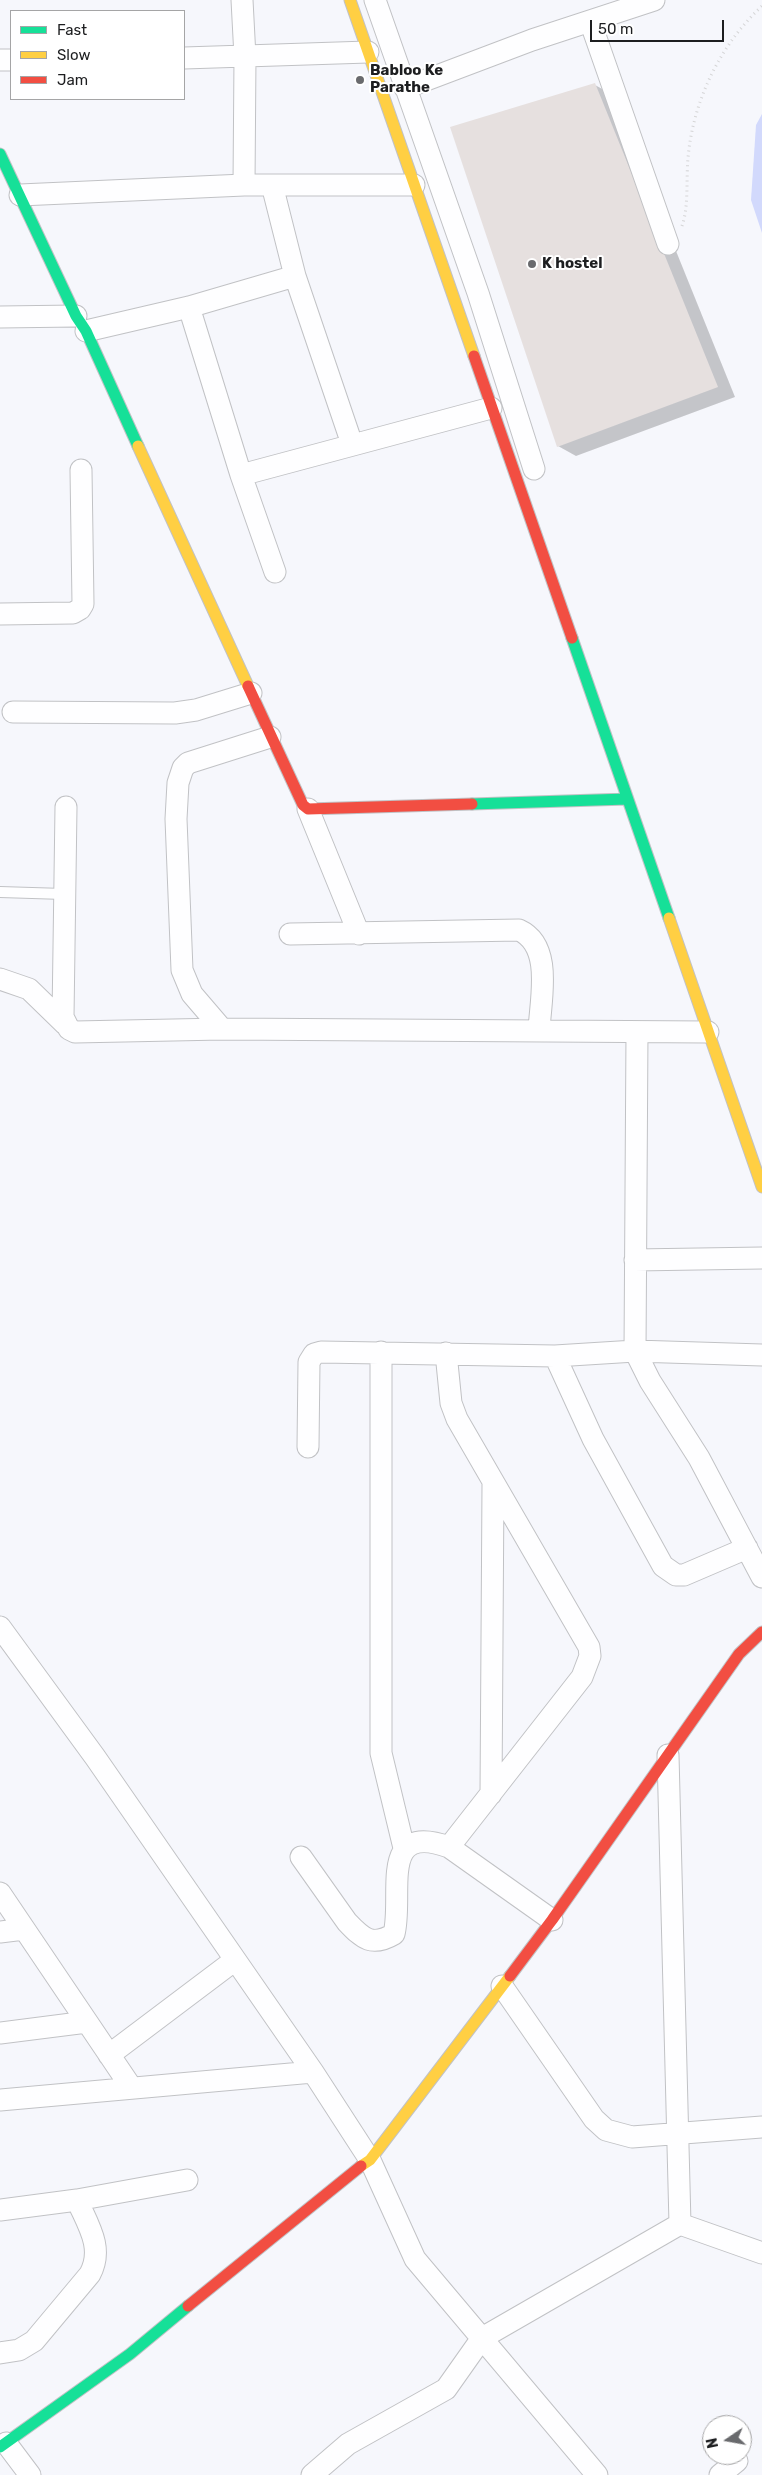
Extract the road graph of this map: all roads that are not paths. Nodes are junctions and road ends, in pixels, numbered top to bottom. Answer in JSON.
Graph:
{"nodes":[{"id":1,"x":242,"y":0,"type":"edge"},
{"id":2,"x":350,"y":0,"type":"edge"},
{"id":3,"x":375,"y":0,"type":"edge"},
{"id":4,"x":654,"y":0,"type":"edge"},
{"id":5,"x":590,"y":21,"type":"junction"},
{"id":6,"x":368,"y":52,"type":"junction"},
{"id":7,"x":245,"y":57,"type":"junction"},
{"id":8,"x":185,"y":58,"type":"edge"},
{"id":9,"x":404,"y":88,"type":"junction"},
{"id":10,"x":0,"y":154,"type":"edge"},
{"id":11,"x":244,"y":185,"type":"junction"},
{"id":12,"x":272,"y":185,"type":"junction"},
{"id":13,"x":414,"y":185,"type":"junction"},
{"id":14,"x":20,"y":195,"type":"junction"},
{"id":15,"x":668,"y":244,"type":"road end"},
{"id":16,"x":295,"y":276,"type":"junction"},
{"id":17,"x":188,"y":307,"type":"junction"},
{"id":18,"x":0,"y":317,"type":"edge"},
{"id":19,"x":81,"y":323,"type":"junction"},
{"id":20,"x":491,"y":408,"type":"junction"},
{"id":21,"x":352,"y":444,"type":"junction"},
{"id":22,"x":534,"y":469,"type":"dead end"},
{"id":23,"x":81,"y":470,"type":"dead end"},
{"id":24,"x":241,"y":475,"type":"junction"},
{"id":25,"x":275,"y":572,"type":"dead end"},
{"id":26,"x":0,"y":614,"type":"edge"},
{"id":27,"x":251,"y":693,"type":"junction"},
{"id":28,"x":12,"y":712,"type":"dead end"},
{"id":29,"x":270,"y":737,"type":"junction"},
{"id":30,"x":628,"y":799,"type":"junction"},
{"id":31,"x":66,"y":806,"type":"dead end"},
{"id":32,"x":308,"y":809,"type":"junction"},
{"id":33,"x":0,"y":892,"type":"edge"},
{"id":34,"x":64,"y":894,"type":"junction"},
{"id":35,"x":290,"y":934,"type":"dead end"},
{"id":36,"x":359,"y":934,"type":"junction"},
{"id":37,"x":0,"y":979,"type":"edge"},
{"id":38,"x":65,"y":1024,"type":"junction"},
{"id":39,"x":222,"y":1029,"type":"junction"},
{"id":40,"x":538,"y":1032,"type":"junction"},
{"id":41,"x":637,"y":1032,"type":"junction"},
{"id":42,"x":708,"y":1032,"type":"junction"},
{"id":43,"x":762,"y":1186,"type":"edge"},
{"id":44,"x":762,"y":1258,"type":"edge"},
{"id":45,"x":635,"y":1260,"type":"junction"},
{"id":46,"x":635,"y":1351,"type":"junction"},
{"id":47,"x":381,"y":1352,"type":"junction"},
{"id":48,"x":446,"y":1353,"type":"junction"},
{"id":49,"x":762,"y":1355,"type":"edge"},
{"id":50,"x":555,"y":1356,"type":"junction"},
{"id":51,"x":308,"y":1447,"type":"dead end"},
{"id":52,"x":493,"y":1483,"type":"junction"},
{"id":53,"x":747,"y":1548,"type":"junction"},
{"id":54,"x":762,"y":1577,"type":"edge"},
{"id":55,"x":0,"y":1627,"type":"edge"},
{"id":56,"x":762,"y":1632,"type":"edge"},
{"id":57,"x":668,"y":1755,"type":"junction"},
{"id":58,"x":491,"y":1794,"type":"junction"},
{"id":59,"x":449,"y":1847,"type":"junction"},
{"id":60,"x":404,"y":1848,"type":"junction"},
{"id":61,"x":301,"y":1857,"type":"dead end"},
{"id":62,"x":0,"y":1893,"type":"edge"},
{"id":63,"x":552,"y":1920,"type":"junction"},
{"id":64,"x":24,"y":1929,"type":"junction"},
{"id":65,"x":0,"y":1932,"type":"edge"},
{"id":66,"x":235,"y":1960,"type":"junction"},
{"id":67,"x":502,"y":1986,"type":"junction"},
{"id":68,"x":87,"y":2022,"type":"junction"},
{"id":69,"x":0,"y":2033,"type":"edge"},
{"id":70,"x":109,"y":2055,"type":"junction"},
{"id":71,"x":313,"y":2072,"type":"junction"},
{"id":72,"x":131,"y":2087,"type":"junction"},
{"id":73,"x":0,"y":2100,"type":"edge"},
{"id":74,"x":762,"y":2128,"type":"edge"},
{"id":75,"x":676,"y":2132,"type":"junction"},
{"id":76,"x":370,"y":2160,"type":"junction"},
{"id":77,"x":186,"y":2180,"type":"dead end"},
{"id":78,"x":77,"y":2200,"type":"junction"},
{"id":79,"x":0,"y":2210,"type":"edge"},
{"id":80,"x":680,"y":2224,"type":"junction"},
{"id":81,"x":762,"y":2253,"type":"edge"},
{"id":82,"x":482,"y":2338,"type":"junction"},
{"id":83,"x":0,"y":2353,"type":"edge"},
{"id":84,"x":3,"y":2445,"type":"edge"},
{"id":85,"x":732,"y":2465,"type":"edge"},
{"id":86,"x":30,"y":2475,"type":"edge"},
{"id":87,"x":312,"y":2475,"type":"edge"},
{"id":88,"x":597,"y":2475,"type":"edge"},
{"id":89,"x":720,"y":2475,"type":"edge"}],
"edges":[{"from":1,"to":7,"type":"street"},
{"from":2,"to":6,"type":"street"},
{"from":3,"to":9,"type":"street"},
{"from":4,"to":5,"type":"street"},
{"from":5,"to":9,"type":"street"},
{"from":5,"to":15,"type":"street"},
{"from":6,"to":7,"type":"street"},
{"from":6,"to":13,"type":"street"},
{"from":7,"to":8,"type":"street"},
{"from":7,"to":11,"type":"street"},
{"from":9,"to":22,"type":"street"},
{"from":10,"to":14,"type":"street"},
{"from":11,"to":12,"type":"street"},
{"from":11,"to":14,"type":"street"},
{"from":12,"to":13,"type":"street"},
{"from":12,"to":16,"type":"street"},
{"from":13,"to":20,"type":"street"},
{"from":14,"to":19,"type":"street"},
{"from":16,"to":17,"type":"street"},
{"from":16,"to":21,"type":"street"},
{"from":17,"to":19,"type":"street"},
{"from":17,"to":24,"type":"street"},
{"from":18,"to":19,"type":"street"},
{"from":19,"to":27,"type":"street"},
{"from":20,"to":21,"type":"street"},
{"from":20,"to":30,"type":"street"},
{"from":21,"to":24,"type":"street"},
{"from":23,"to":26,"type":"street"},
{"from":24,"to":25,"type":"street"},
{"from":27,"to":28,"type":"street"},
{"from":27,"to":29,"type":"street"},
{"from":29,"to":32,"type":"street"},
{"from":29,"to":39,"type":"street"},
{"from":30,"to":32,"type":"street"},
{"from":30,"to":42,"type":"street"},
{"from":31,"to":34,"type":"street"},
{"from":32,"to":36,"type":"street"},
{"from":33,"to":34,"type":"lane"},
{"from":34,"to":38,"type":"street"},
{"from":35,"to":36,"type":"street"},
{"from":36,"to":40,"type":"street"},
{"from":37,"to":38,"type":"street"},
{"from":38,"to":39,"type":"street"},
{"from":39,"to":40,"type":"street"},
{"from":40,"to":41,"type":"street"},
{"from":41,"to":42,"type":"street"},
{"from":41,"to":45,"type":"street"},
{"from":42,"to":43,"type":"street"},
{"from":44,"to":45,"type":"street"},
{"from":45,"to":46,"type":"street"},
{"from":46,"to":49,"type":"street"},
{"from":46,"to":50,"type":"street"},
{"from":46,"to":53,"type":"street"},
{"from":47,"to":48,"type":"street"},
{"from":47,"to":51,"type":"street"},
{"from":47,"to":60,"type":"street"},
{"from":48,"to":50,"type":"street"},
{"from":48,"to":52,"type":"street"},
{"from":50,"to":53,"type":"street"},
{"from":52,"to":58,"type":"street"},
{"from":52,"to":58,"type":"street"},
{"from":53,"to":54,"type":"street"},
{"from":55,"to":66,"type":"street"},
{"from":56,"to":57,"type":"street"},
{"from":57,"to":63,"type":"street"},
{"from":57,"to":75,"type":"street"},
{"from":58,"to":59,"type":"street"},
{"from":59,"to":60,"type":"street"},
{"from":59,"to":63,"type":"street"},
{"from":60,"to":61,"type":"street"},
{"from":62,"to":64,"type":"street"},
{"from":63,"to":67,"type":"street"},
{"from":64,"to":65,"type":"street"},
{"from":64,"to":68,"type":"street"},
{"from":66,"to":70,"type":"street"},
{"from":66,"to":71,"type":"street"},
{"from":67,"to":75,"type":"street"},
{"from":67,"to":76,"type":"street"},
{"from":68,"to":69,"type":"street"},
{"from":68,"to":70,"type":"street"},
{"from":70,"to":72,"type":"street"},
{"from":71,"to":72,"type":"street"},
{"from":71,"to":76,"type":"street"},
{"from":72,"to":73,"type":"street"},
{"from":74,"to":75,"type":"street"},
{"from":75,"to":80,"type":"street"},
{"from":76,"to":82,"type":"street"},
{"from":76,"to":84,"type":"street"},
{"from":77,"to":78,"type":"street"},
{"from":78,"to":79,"type":"street"},
{"from":78,"to":83,"type":"street"},
{"from":80,"to":81,"type":"street"},
{"from":80,"to":82,"type":"street"},
{"from":82,"to":87,"type":"street"},
{"from":82,"to":88,"type":"street"},
{"from":84,"to":86,"type":"street"},
{"from":85,"to":89,"type":"street"}]}
